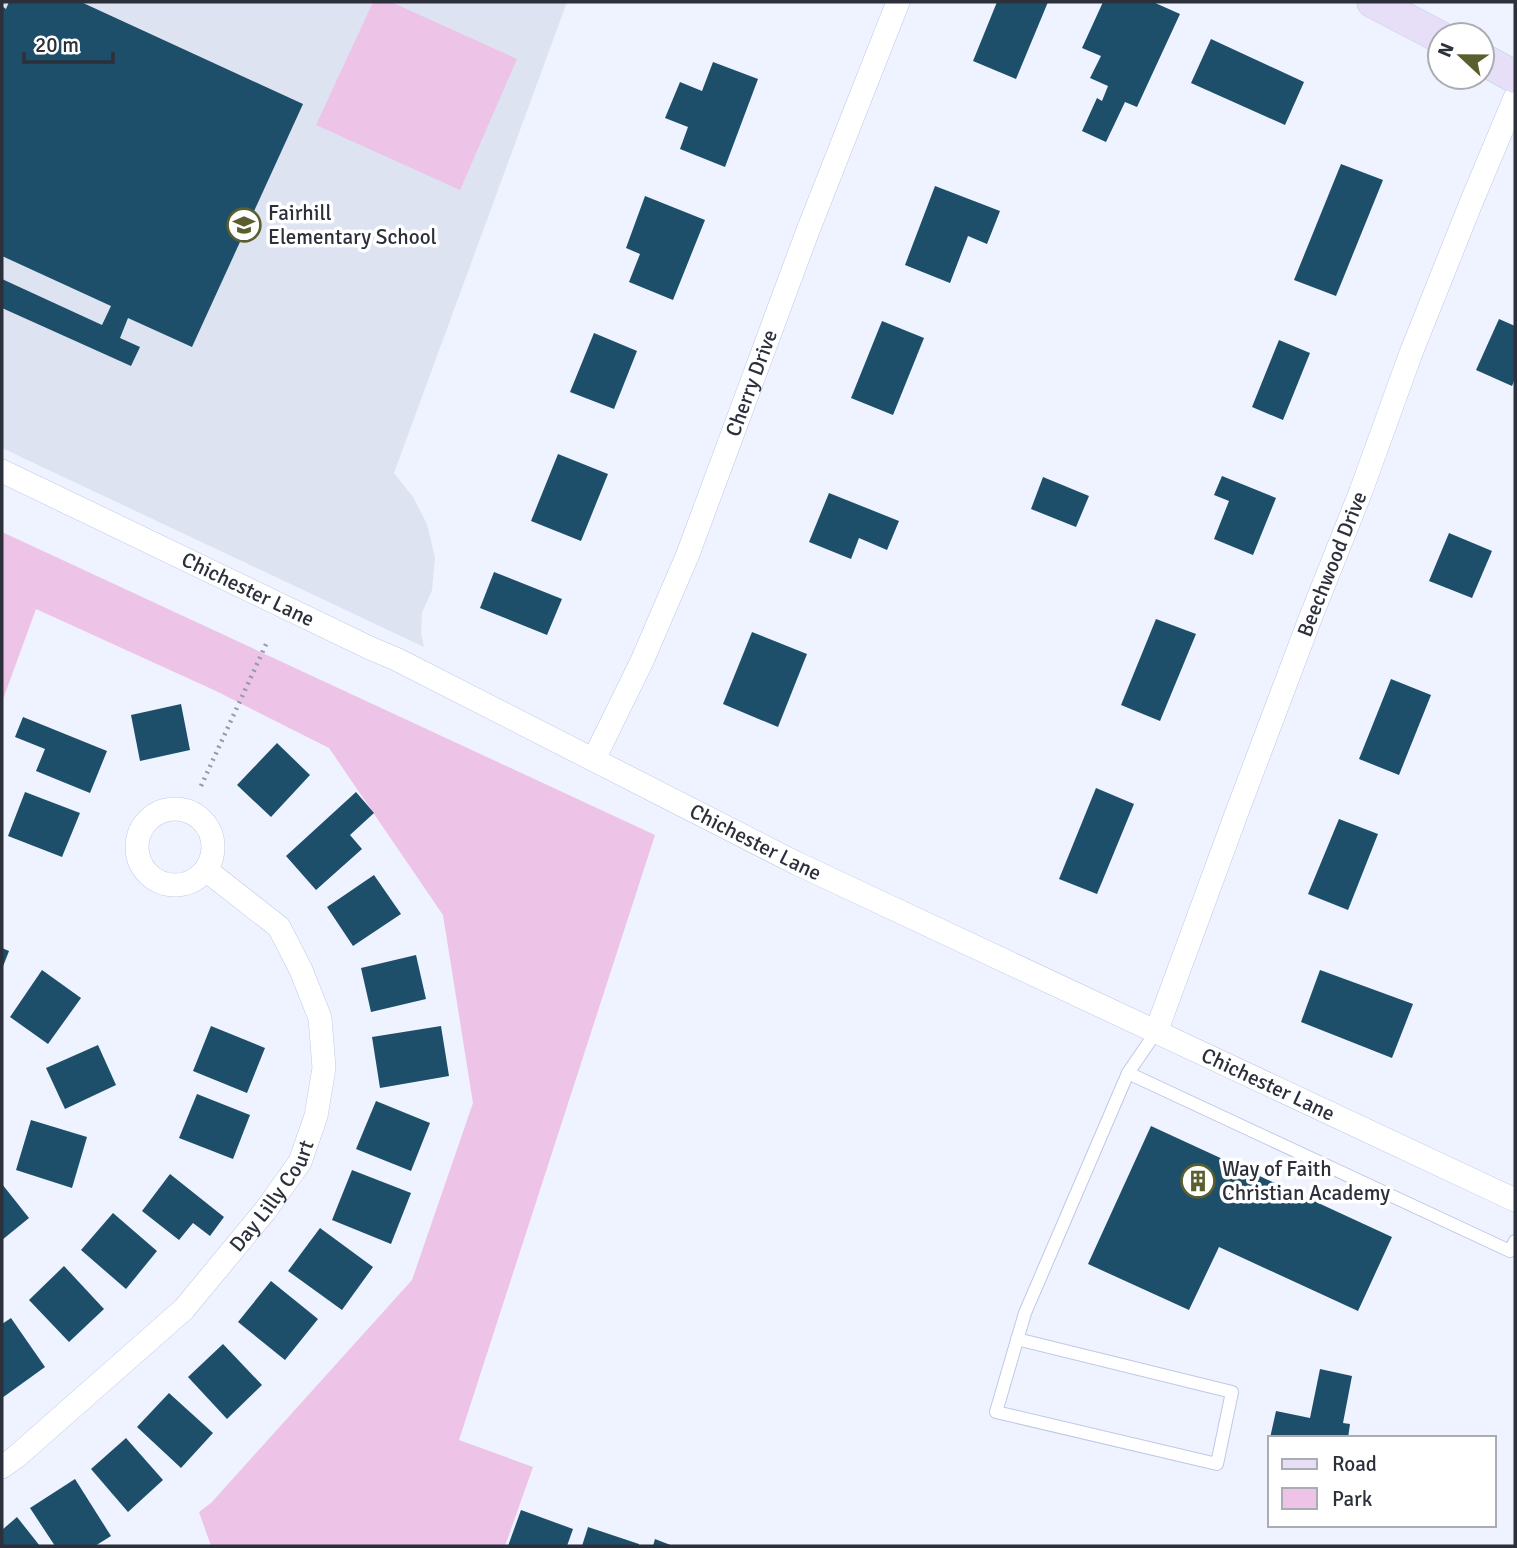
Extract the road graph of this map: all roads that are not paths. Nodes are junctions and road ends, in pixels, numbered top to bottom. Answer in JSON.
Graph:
{"nodes":[{"id":1,"x":898,"y":2,"type":"edge"},
{"id":2,"x":1373,"y":2,"type":"edge"},
{"id":3,"x":1426,"y":30,"type":"edge"},
{"id":4,"x":1496,"y":67,"type":"edge"},
{"id":5,"x":1514,"y":78,"type":"edge"},
{"id":6,"x":2,"y":471,"type":"edge"},
{"id":7,"x":594,"y":759,"type":"junction"},
{"id":8,"x":206,"y":870,"type":"dead end"},
{"id":9,"x":1156,"y":1032,"type":"junction"},
{"id":10,"x":1128,"y":1073,"type":"junction"},
{"id":11,"x":1515,"y":1200,"type":"edge"},
{"id":12,"x":1515,"y":1241,"type":"edge"},
{"id":13,"x":1017,"y":1339,"type":"junction"},
{"id":14,"x":2,"y":1467,"type":"edge"}],
"edges":[{"from":1,"to":7,"type":"street","name":"Cherry Drive"},
{"from":2,"to":3,"type":"main road"},
{"from":4,"to":5,"type":"main road"},
{"from":5,"to":9,"type":"street","name":"Beechwood Drive"},
{"from":6,"to":7,"type":"street","name":"Chichester Lane"},
{"from":7,"to":9,"type":"street","name":"Chichester Lane"},
{"from":8,"to":14,"type":"street","name":"Day Lilly Court"},
{"from":9,"to":10,"type":"lane"},
{"from":9,"to":11,"type":"street","name":"Chichester Lane"},
{"from":10,"to":12,"type":"lane"},
{"from":10,"to":13,"type":"lane"},
{"from":13,"to":13,"type":"lane"}]}
